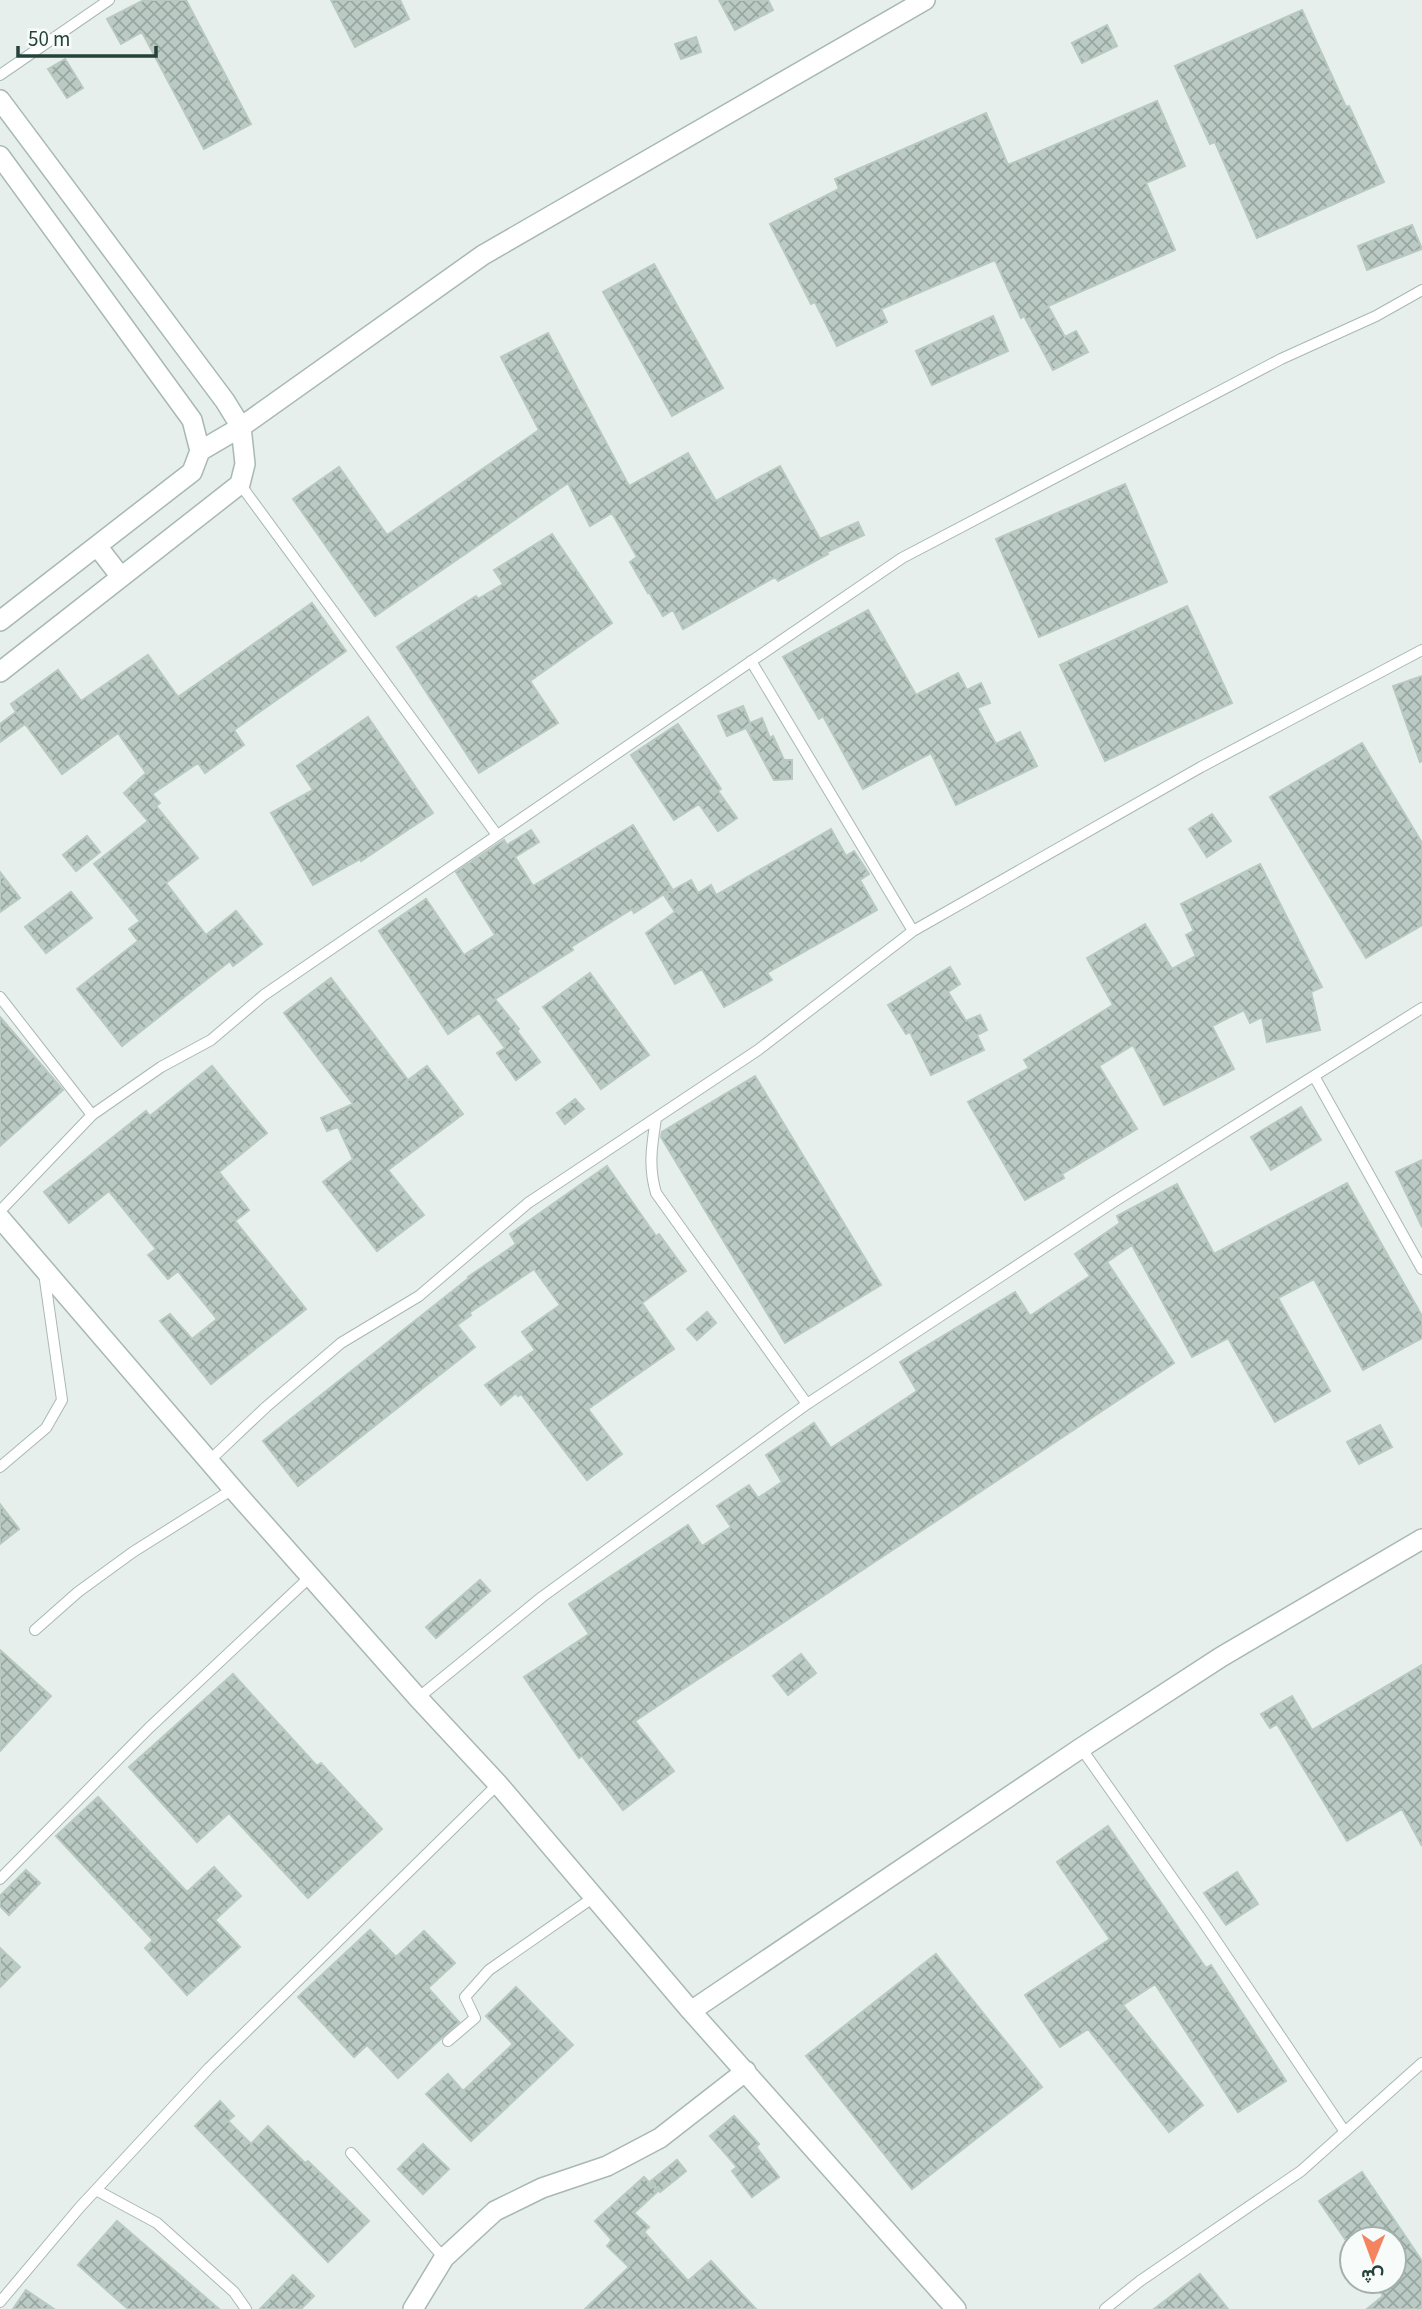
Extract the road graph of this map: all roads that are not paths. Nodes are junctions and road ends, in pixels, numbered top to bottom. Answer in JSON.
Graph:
{"nodes":[{"id":1,"x":109,"y":0,"type":"edge"},
{"id":2,"x":925,"y":0,"type":"edge"},
{"id":3,"x":0,"y":75,"type":"edge"},
{"id":4,"x":0,"y":100,"type":"edge"},
{"id":5,"x":0,"y":156,"type":"edge"},
{"id":6,"x":1422,"y":290,"type":"edge"},
{"id":7,"x":241,"y":427,"type":"junction"},
{"id":8,"x":200,"y":450,"type":"junction"},
{"id":9,"x":240,"y":484,"type":"junction"},
{"id":10,"x":97,"y":546,"type":"junction"},
{"id":11,"x":121,"y":577,"type":"junction"},
{"id":12,"x":0,"y":621,"type":"edge"},
{"id":13,"x":1422,"y":650,"type":"edge"},
{"id":14,"x":751,"y":661,"type":"junction"},
{"id":15,"x":0,"y":672,"type":"edge"},
{"id":16,"x":497,"y":835,"type":"junction"},
{"id":17,"x":913,"y":932,"type":"junction"},
{"id":18,"x":0,"y":997,"type":"edge"},
{"id":19,"x":1422,"y":1008,"type":"edge"},
{"id":20,"x":1314,"y":1076,"type":"junction"},
{"id":21,"x":92,"y":1115,"type":"junction"},
{"id":22,"x":656,"y":1118,"type":"junction"},
{"id":23,"x":0,"y":1211,"type":"edge"},
{"id":24,"x":0,"y":1218,"type":"edge"},
{"id":25,"x":1422,"y":1269,"type":"edge"},
{"id":26,"x":44,"y":1271,"type":"junction"},
{"id":27,"x":807,"y":1404,"type":"junction"},
{"id":28,"x":209,"y":1461,"type":"junction"},
{"id":29,"x":0,"y":1466,"type":"edge"},
{"id":30,"x":233,"y":1489,"type":"junction"},
{"id":31,"x":1422,"y":1539,"type":"edge"},
{"id":32,"x":311,"y":1576,"type":"junction"},
{"id":33,"x":35,"y":1630,"type":"dead end"},
{"id":34,"x":418,"y":1698,"type":"junction"},
{"id":35,"x":1081,"y":1748,"type":"junction"},
{"id":36,"x":498,"y":1784,"type":"junction"},
{"id":37,"x":0,"y":1879,"type":"edge"},
{"id":38,"x":594,"y":1897,"type":"junction"},
{"id":39,"x":691,"y":2011,"type":"junction"},
{"id":40,"x":448,"y":2040,"type":"dead end"},
{"id":41,"x":1422,"y":2063,"type":"edge"},
{"id":42,"x":746,"y":2071,"type":"junction"},
{"id":43,"x":1345,"y":2132,"type":"junction"},
{"id":44,"x":351,"y":2153,"type":"dead end"},
{"id":45,"x":96,"y":2190,"type":"junction"},
{"id":46,"x":444,"y":2258,"type":"junction"},
{"id":47,"x":0,"y":2302,"type":"edge"},
{"id":48,"x":955,"y":2308,"type":"edge"},
{"id":49,"x":246,"y":2309,"type":"edge"},
{"id":50,"x":412,"y":2309,"type":"edge"},
{"id":51,"x":1105,"y":2309,"type":"edge"}],
"edges":[{"from":1,"to":3,"type":"lane"},
{"from":2,"to":7,"type":"street"},
{"from":4,"to":7,"type":"street"},
{"from":5,"to":8,"type":"street"},
{"from":6,"to":14,"type":"lane"},
{"from":7,"to":8,"type":"street"},
{"from":7,"to":9,"type":"street"},
{"from":8,"to":10,"type":"street"},
{"from":9,"to":11,"type":"street"},
{"from":9,"to":16,"type":"lane"},
{"from":10,"to":11,"type":"street"},
{"from":10,"to":12,"type":"street"},
{"from":11,"to":15,"type":"street"},
{"from":13,"to":17,"type":"lane"},
{"from":14,"to":16,"type":"lane"},
{"from":14,"to":17,"type":"lane"},
{"from":16,"to":21,"type":"lane"},
{"from":17,"to":22,"type":"lane"},
{"from":18,"to":21,"type":"lane"},
{"from":19,"to":20,"type":"lane"},
{"from":20,"to":25,"type":"lane"},
{"from":20,"to":27,"type":"lane"},
{"from":21,"to":23,"type":"lane"},
{"from":22,"to":27,"type":"lane"},
{"from":22,"to":28,"type":"lane"},
{"from":24,"to":26,"type":"street"},
{"from":26,"to":28,"type":"street"},
{"from":26,"to":29,"type":"lane"},
{"from":27,"to":34,"type":"lane"},
{"from":28,"to":30,"type":"street"},
{"from":30,"to":32,"type":"street"},
{"from":30,"to":33,"type":"lane"},
{"from":31,"to":35,"type":"street"},
{"from":32,"to":34,"type":"street"},
{"from":32,"to":37,"type":"lane"},
{"from":34,"to":36,"type":"street"},
{"from":35,"to":39,"type":"street"},
{"from":35,"to":43,"type":"lane"},
{"from":36,"to":38,"type":"street"},
{"from":36,"to":45,"type":"lane"},
{"from":38,"to":39,"type":"street"},
{"from":38,"to":40,"type":"lane"},
{"from":39,"to":42,"type":"street"},
{"from":41,"to":43,"type":"lane"},
{"from":42,"to":46,"type":"street"},
{"from":42,"to":48,"type":"street"},
{"from":43,"to":51,"type":"lane"},
{"from":44,"to":46,"type":"lane"},
{"from":45,"to":47,"type":"lane"},
{"from":45,"to":49,"type":"lane"},
{"from":46,"to":50,"type":"street"}]}
